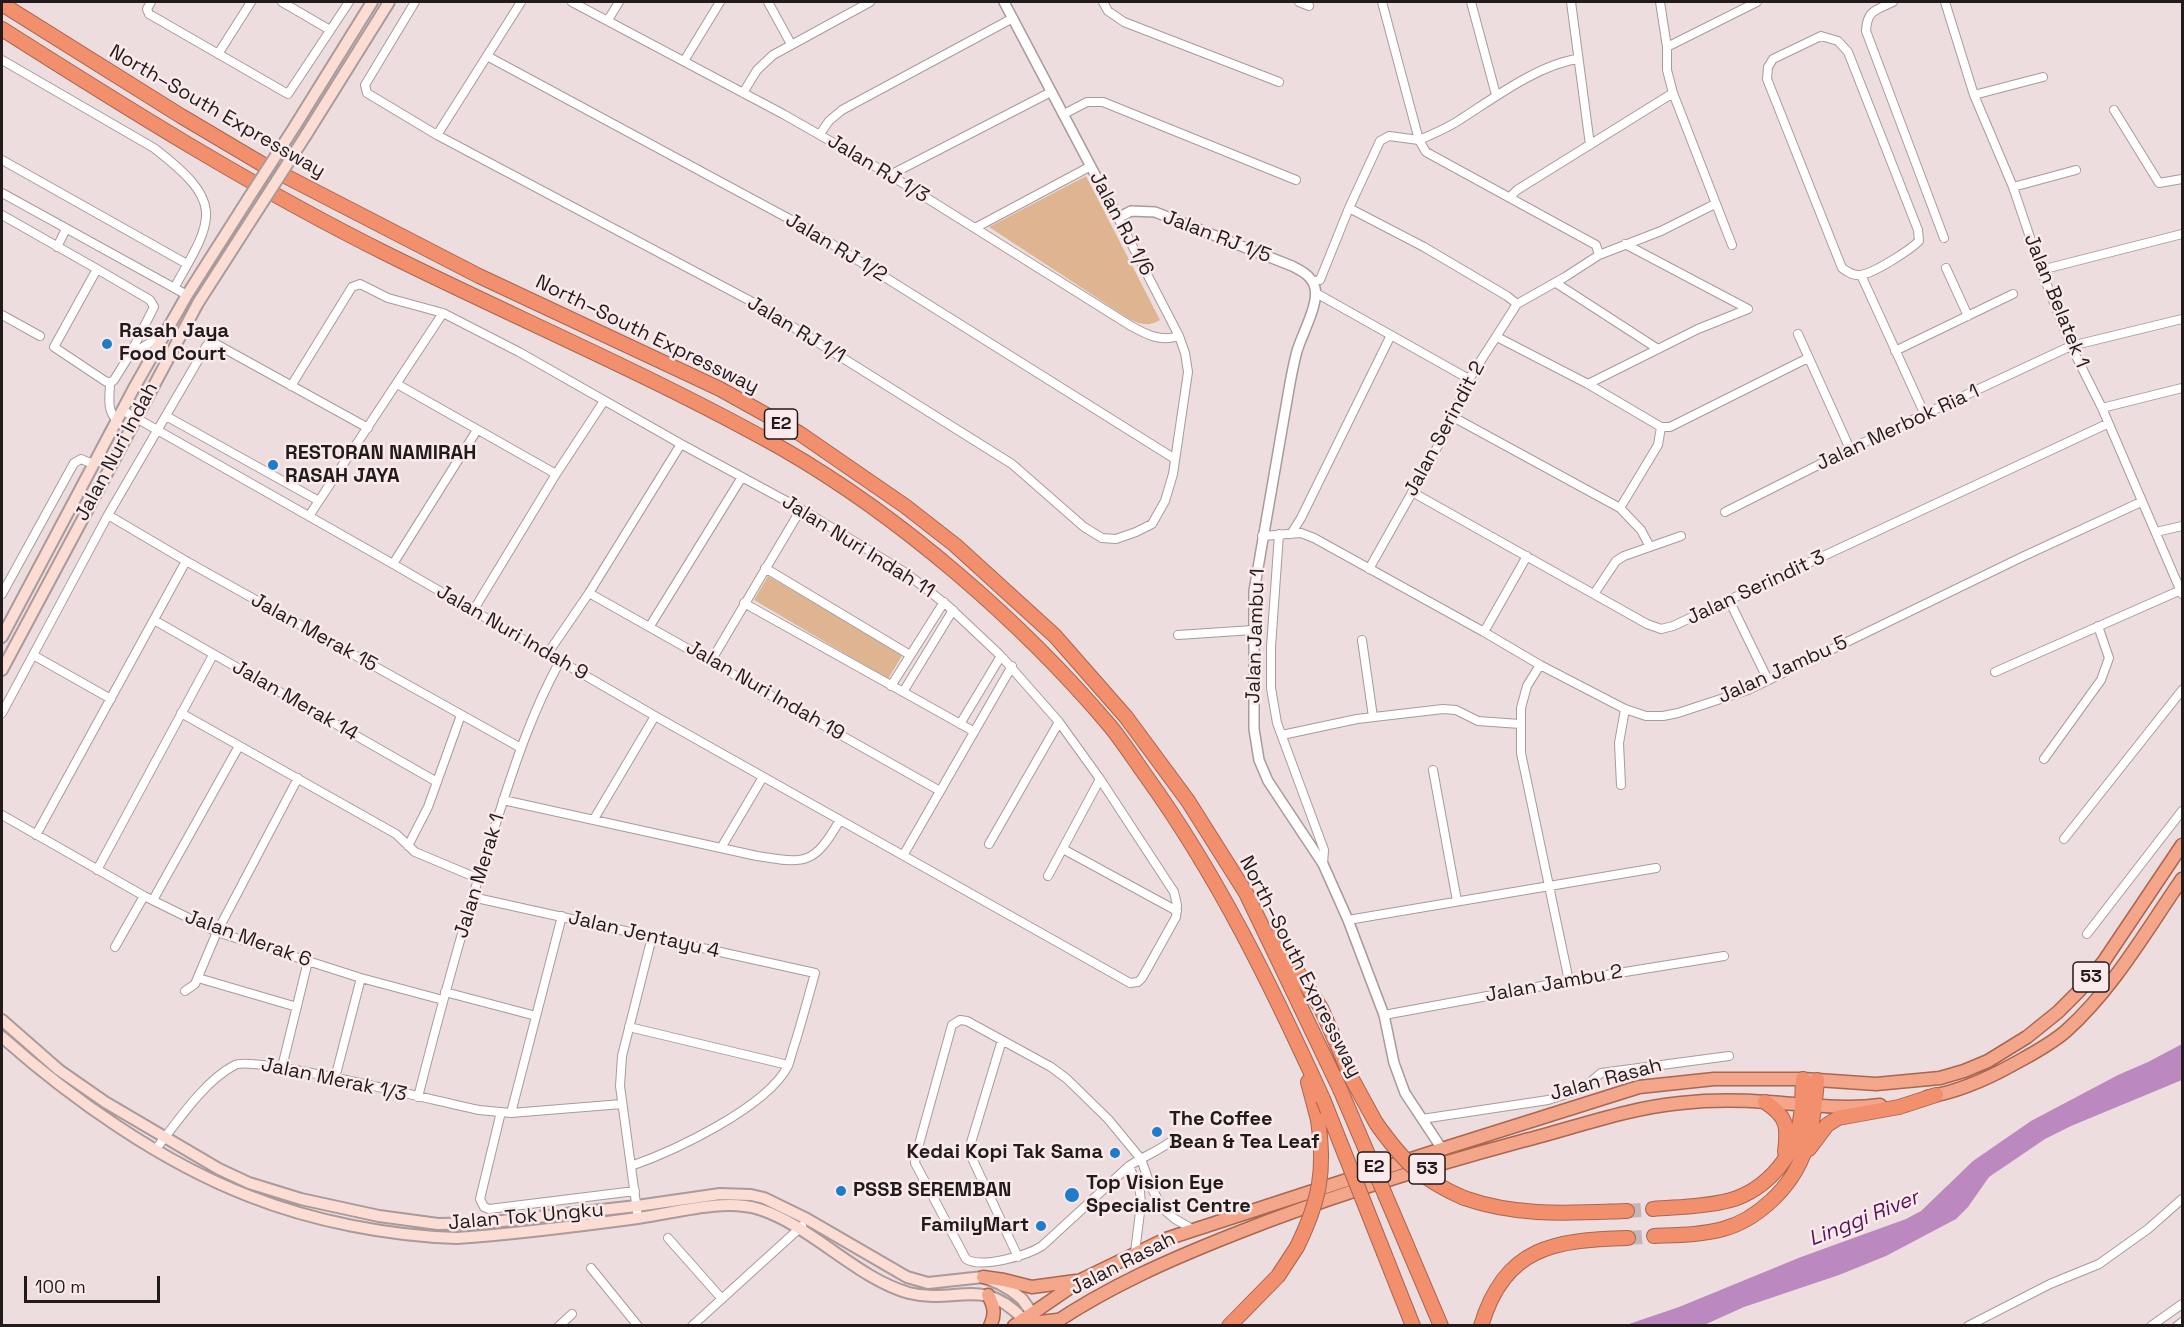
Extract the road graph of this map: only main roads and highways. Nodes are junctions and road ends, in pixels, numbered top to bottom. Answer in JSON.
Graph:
{"nodes":[{"id":1,"x":372,"y":2,"type":"edge"},
{"id":2,"x":389,"y":2,"type":"edge"},
{"id":3,"x":2,"y":4,"type":"edge"},
{"id":4,"x":2,"y":30,"type":"edge"},
{"id":5,"x":2,"y":637,"type":"edge"},
{"id":6,"x":2,"y":670,"type":"edge"},
{"id":7,"x":2182,"y":845,"type":"edge"},
{"id":8,"x":2182,"y":879,"type":"edge"},
{"id":9,"x":1246,"y":893,"type":"junction"},
{"id":10,"x":1286,"y":1019,"type":"junction"},
{"id":11,"x":2,"y":1020,"type":"edge"},
{"id":12,"x":2,"y":1037,"type":"edge"},
{"id":13,"x":1810,"y":1079,"type":"junction"},
{"id":14,"x":1936,"y":1095,"type":"junction"},
{"id":15,"x":1765,"y":1102,"type":"junction"},
{"id":16,"x":1808,"y":1105,"type":"junction"},
{"id":17,"x":1804,"y":1157,"type":"junction"},
{"id":18,"x":1785,"y":1160,"type":"junction"},
{"id":19,"x":1653,"y":1209,"type":"tunnel mouth"},
{"id":20,"x":1627,"y":1211,"type":"tunnel mouth"},
{"id":21,"x":637,"y":1212,"type":"junction"},
{"id":22,"x":1654,"y":1236,"type":"tunnel mouth"},
{"id":23,"x":1629,"y":1238,"type":"tunnel mouth"},
{"id":24,"x":983,"y":1278,"type":"junction"},
{"id":25,"x":1081,"y":1280,"type":"junction"},
{"id":26,"x":988,"y":1295,"type":"junction"},
{"id":27,"x":1027,"y":1321,"type":"edge"},
{"id":28,"x":1054,"y":1323,"type":"edge"},
{"id":29,"x":990,"y":1326,"type":"edge"},
{"id":30,"x":1228,"y":1326,"type":"edge"},
{"id":31,"x":1413,"y":1326,"type":"edge"},
{"id":32,"x":1441,"y":1326,"type":"edge"},
{"id":33,"x":1481,"y":1326,"type":"edge"}],
"edges":[{"from":1,"to":5,"type":"main road","name":"Jalan Nuri Indah","bridge":true},
{"from":2,"to":6,"type":"main road","name":"Jalan Nuri Indah","bridge":true},
{"from":3,"to":9,"type":"highway","name":"North–South Expressway","number":"E2"},
{"from":4,"to":10,"type":"highway","name":"North–South Expressway","number":"E2"},
{"from":7,"to":13,"type":"highway","name":"Jalan Rasah","number":"53"},
{"from":8,"to":14,"type":"highway","name":"Jalan Rasah","number":"53"},
{"from":9,"to":20,"type":"highway","bridge":true},
{"from":9,"to":32,"type":"highway","name":"North–South Expressway","number":"E2","bridge":true},
{"from":10,"to":30,"type":"highway","bridge":true},
{"from":10,"to":31,"type":"highway","name":"North–South Expressway","number":"E2","bridge":true},
{"from":11,"to":21,"type":"main road","name":"Jalan Tok Ungku"},
{"from":12,"to":21,"type":"main road","name":"Jalan Tok Ungku"},
{"from":13,"to":16,"type":"highway"},
{"from":13,"to":25,"type":"highway","name":"Jalan Rasah","number":"53"},
{"from":14,"to":16,"type":"highway","name":"Jalan Rasah","number":"53"},
{"from":14,"to":17,"type":"highway"},
{"from":15,"to":16,"type":"highway","name":"Jalan Rasah","number":"53"},
{"from":15,"to":18,"type":"highway"},
{"from":15,"to":28,"type":"highway","name":"Jalan Rasah","number":"53"},
{"from":16,"to":17,"type":"highway"},
{"from":16,"to":18,"type":"highway"},
{"from":17,"to":22,"type":"highway"},
{"from":18,"to":19,"type":"highway"},
{"from":21,"to":24,"type":"main road","name":"Jalan Tok Ungku"},
{"from":21,"to":26,"type":"main road","name":"Jalan Tok Ungku"},
{"from":23,"to":33,"type":"highway"},
{"from":24,"to":25,"type":"highway"},
{"from":24,"to":27,"type":"main road"},
{"from":25,"to":27,"type":"highway","name":"Jalan Rasah","number":"53"},
{"from":26,"to":27,"type":"main road","name":"Jalan Tok Ungku"},
{"from":26,"to":29,"type":"highway"},
{"from":27,"to":28,"type":"highway"}]}
